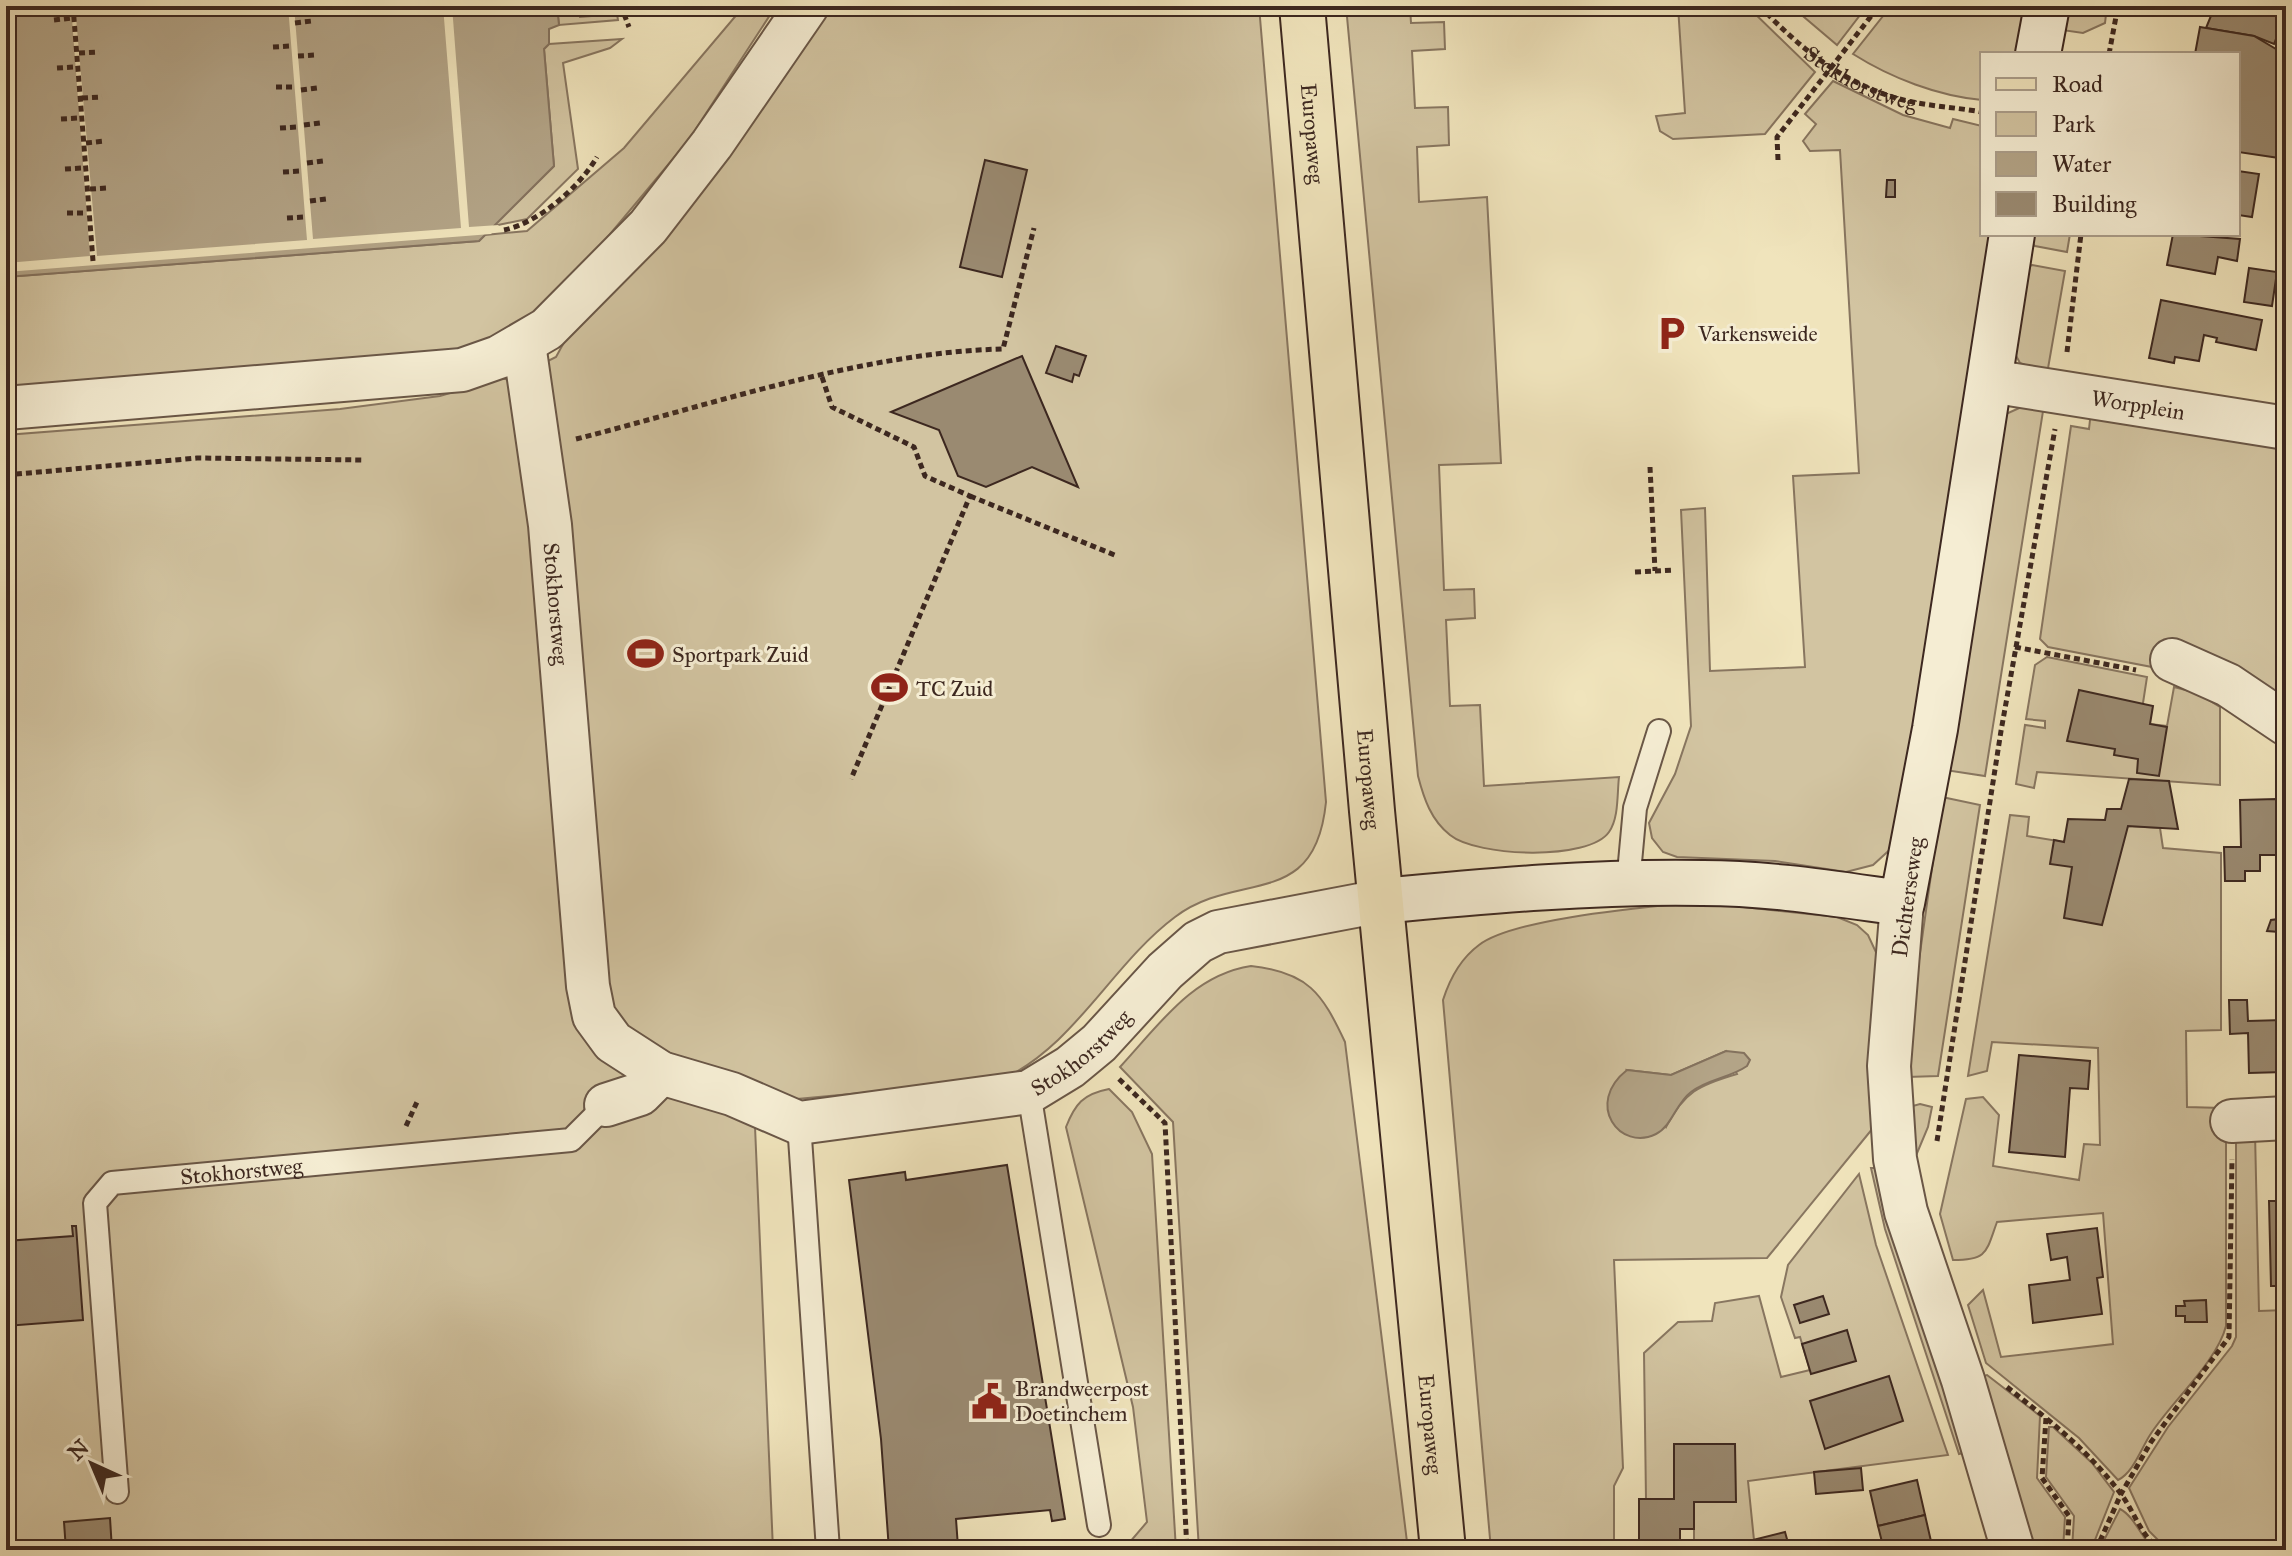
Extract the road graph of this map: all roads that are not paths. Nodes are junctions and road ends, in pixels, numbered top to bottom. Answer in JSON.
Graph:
{"nodes":[{"id":1,"x":807,"y":6,"type":"edge"},
{"id":2,"x":1302,"y":6,"type":"edge"},
{"id":3,"x":2047,"y":6,"type":"edge"},
{"id":4,"x":2038,"y":52,"type":"edge"},
{"id":5,"x":2012,"y":236,"type":"edge"},
{"id":6,"x":524,"y":344,"type":"junction"},
{"id":7,"x":1990,"y":381,"type":"junction"},
{"id":8,"x":6,"y":408,"type":"edge"},
{"id":9,"x":2286,"y":428,"type":"edge"},
{"id":10,"x":2172,"y":660,"type":"road end"},
{"id":11,"x":2286,"y":724,"type":"edge"},
{"id":12,"x":1659,"y":731,"type":"dead end"},
{"id":13,"x":1628,"y":884,"type":"junction"},
{"id":14,"x":1381,"y":901,"type":"junction"},
{"id":15,"x":1902,"y":903,"type":"junction"},
{"id":16,"x":661,"y":1073,"type":"junction"},
{"id":17,"x":1029,"y":1092,"type":"junction"},
{"id":18,"x":606,"y":1105,"type":"joint"},
{"id":19,"x":2286,"y":1118,"type":"edge"},
{"id":20,"x":2232,"y":1121,"type":"road end"},
{"id":21,"x":799,"y":1123,"type":"junction"},
{"id":22,"x":117,"y":1492,"type":"dead end"},
{"id":23,"x":1099,"y":1525,"type":"dead end"},
{"id":24,"x":828,"y":1550,"type":"edge"},
{"id":25,"x":1443,"y":1550,"type":"edge"},
{"id":26,"x":2013,"y":1550,"type":"edge"}],
"edges":[{"from":1,"to":6,"type":"street"},
{"from":2,"to":14,"type":"main road","name":"Europaweg"},
{"from":3,"to":4,"type":"street"},
{"from":5,"to":7,"type":"street","name":"Dichterseweg"},
{"from":6,"to":8,"type":"street"},
{"from":6,"to":16,"type":"street","name":"Stokhorstweg"},
{"from":7,"to":9,"type":"street","name":"Worpplein"},
{"from":7,"to":15,"type":"street","name":"Dichterseweg"},
{"from":10,"to":11,"type":"street"},
{"from":12,"to":13,"type":"lane"},
{"from":13,"to":14,"type":"street"},
{"from":13,"to":15,"type":"street"},
{"from":14,"to":17,"type":"street","name":"Stokhorstweg"},
{"from":14,"to":25,"type":"main road","name":"Europaweg"},
{"from":15,"to":26,"type":"street","name":"Dichterseweg"},
{"from":16,"to":18,"type":"street","name":"Stokhorstweg"},
{"from":16,"to":21,"type":"street","name":"Stokhorstweg"},
{"from":17,"to":21,"type":"street","name":"Stokhorstweg"},
{"from":17,"to":23,"type":"lane"},
{"from":18,"to":22,"type":"lane","name":"Stokhorstweg"},
{"from":19,"to":20,"type":"street"},
{"from":21,"to":24,"type":"lane"}]}
